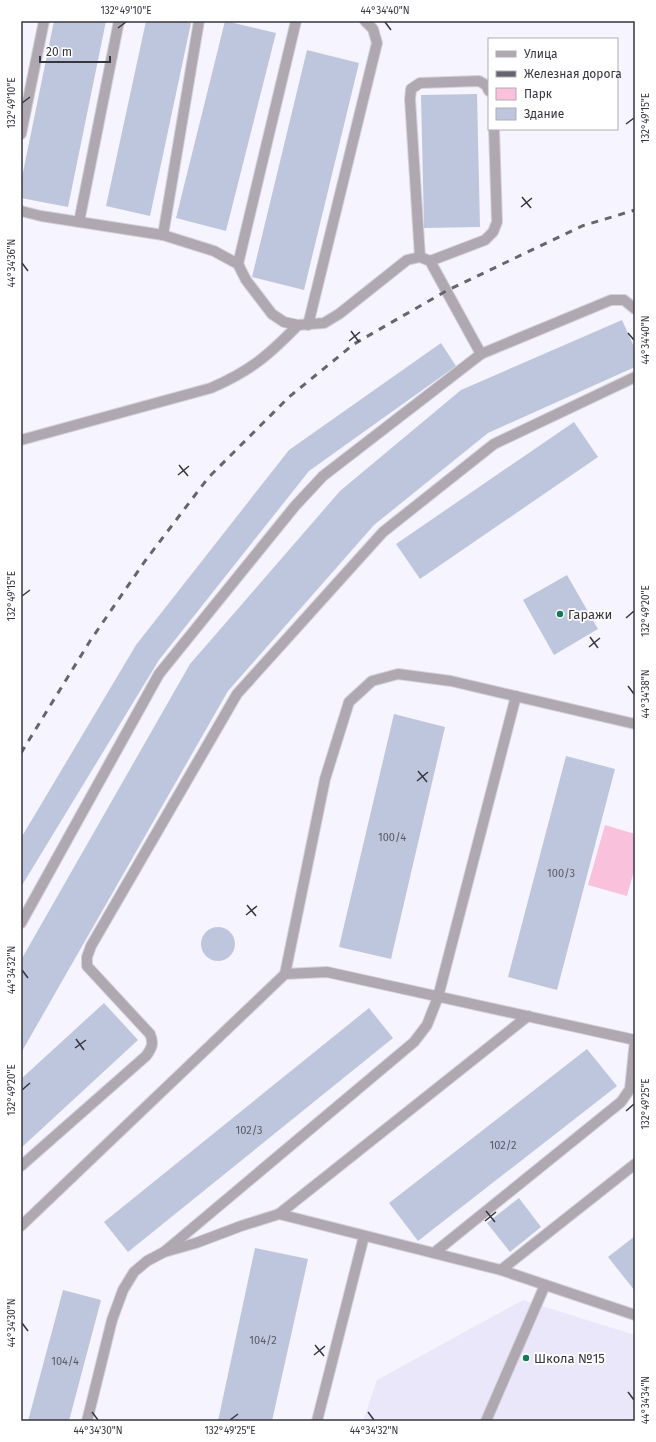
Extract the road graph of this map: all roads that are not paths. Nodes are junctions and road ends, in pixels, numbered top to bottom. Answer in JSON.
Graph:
{"nodes":[{"id":1,"x":44,"y":21,"type":"edge"},
{"id":2,"x":119,"y":21,"type":"edge"},
{"id":3,"x":199,"y":21,"type":"edge"},
{"id":4,"x":296,"y":21,"type":"edge"},
{"id":5,"x":365,"y":21,"type":"edge"},
{"id":6,"x":488,"y":89,"type":"edge"},
{"id":7,"x":494,"y":130,"type":"edge"},
{"id":8,"x":21,"y":134,"type":"edge"},
{"id":9,"x":21,"y":211,"type":"edge"},
{"id":10,"x":79,"y":222,"type":"junction"},
{"id":11,"x":162,"y":235,"type":"junction"},
{"id":12,"x":420,"y":257,"type":"junction"},
{"id":13,"x":430,"y":261,"type":"junction"},
{"id":14,"x":238,"y":264,"type":"junction"},
{"id":15,"x":635,"y":309,"type":"edge"},
{"id":16,"x":303,"y":325,"type":"junction"},
{"id":17,"x":481,"y":354,"type":"junction"},
{"id":18,"x":635,"y":376,"type":"edge"},
{"id":19,"x":21,"y":440,"type":"edge"},
{"id":20,"x":516,"y":696,"type":"junction"},
{"id":21,"x":635,"y":724,"type":"edge"},
{"id":22,"x":21,"y":923,"type":"edge"},
{"id":23,"x":285,"y":974,"type":"junction"},
{"id":24,"x":438,"y":997,"type":"junction"},
{"id":25,"x":528,"y":1016,"type":"junction"},
{"id":26,"x":635,"y":1040,"type":"edge"},
{"id":27,"x":635,"y":1164,"type":"edge"},
{"id":28,"x":21,"y":1166,"type":"edge"},
{"id":29,"x":279,"y":1214,"type":"junction"},
{"id":30,"x":21,"y":1226,"type":"edge"},
{"id":31,"x":364,"y":1236,"type":"junction"},
{"id":32,"x":164,"y":1252,"type":"junction"},
{"id":33,"x":434,"y":1253,"type":"junction"},
{"id":34,"x":501,"y":1270,"type":"junction"},
{"id":35,"x":545,"y":1285,"type":"junction"},
{"id":36,"x":635,"y":1315,"type":"edge"},
{"id":37,"x":87,"y":1421,"type":"edge"},
{"id":38,"x":317,"y":1421,"type":"edge"},
{"id":39,"x":486,"y":1421,"type":"edge"}],
"edges":[{"from":1,"to":8,"type":"street"},
{"from":2,"to":10,"type":"street"},
{"from":3,"to":11,"type":"street"},
{"from":4,"to":14,"type":"street"},
{"from":5,"to":16,"type":"street"},
{"from":6,"to":12,"type":"street"},
{"from":7,"to":13,"type":"street"},
{"from":9,"to":10,"type":"street"},
{"from":10,"to":11,"type":"street"},
{"from":11,"to":14,"type":"street"},
{"from":12,"to":13,"type":"street"},
{"from":12,"to":16,"type":"street"},
{"from":13,"to":17,"type":"street"},
{"from":14,"to":16,"type":"street"},
{"from":15,"to":17,"type":"street"},
{"from":16,"to":19,"type":"street"},
{"from":17,"to":22,"type":"street"},
{"from":18,"to":28,"type":"street"},
{"from":20,"to":21,"type":"street"},
{"from":20,"to":23,"type":"street"},
{"from":20,"to":24,"type":"street"},
{"from":23,"to":24,"type":"street"},
{"from":23,"to":30,"type":"street"},
{"from":24,"to":25,"type":"street"},
{"from":24,"to":32,"type":"street"},
{"from":25,"to":26,"type":"street"},
{"from":25,"to":29,"type":"street"},
{"from":26,"to":33,"type":"street"},
{"from":27,"to":34,"type":"street"},
{"from":29,"to":31,"type":"street"},
{"from":29,"to":32,"type":"street"},
{"from":31,"to":33,"type":"street"},
{"from":31,"to":38,"type":"street"},
{"from":32,"to":37,"type":"street"},
{"from":33,"to":34,"type":"street"},
{"from":34,"to":35,"type":"street"},
{"from":35,"to":36,"type":"street"},
{"from":35,"to":39,"type":"street"}]}
